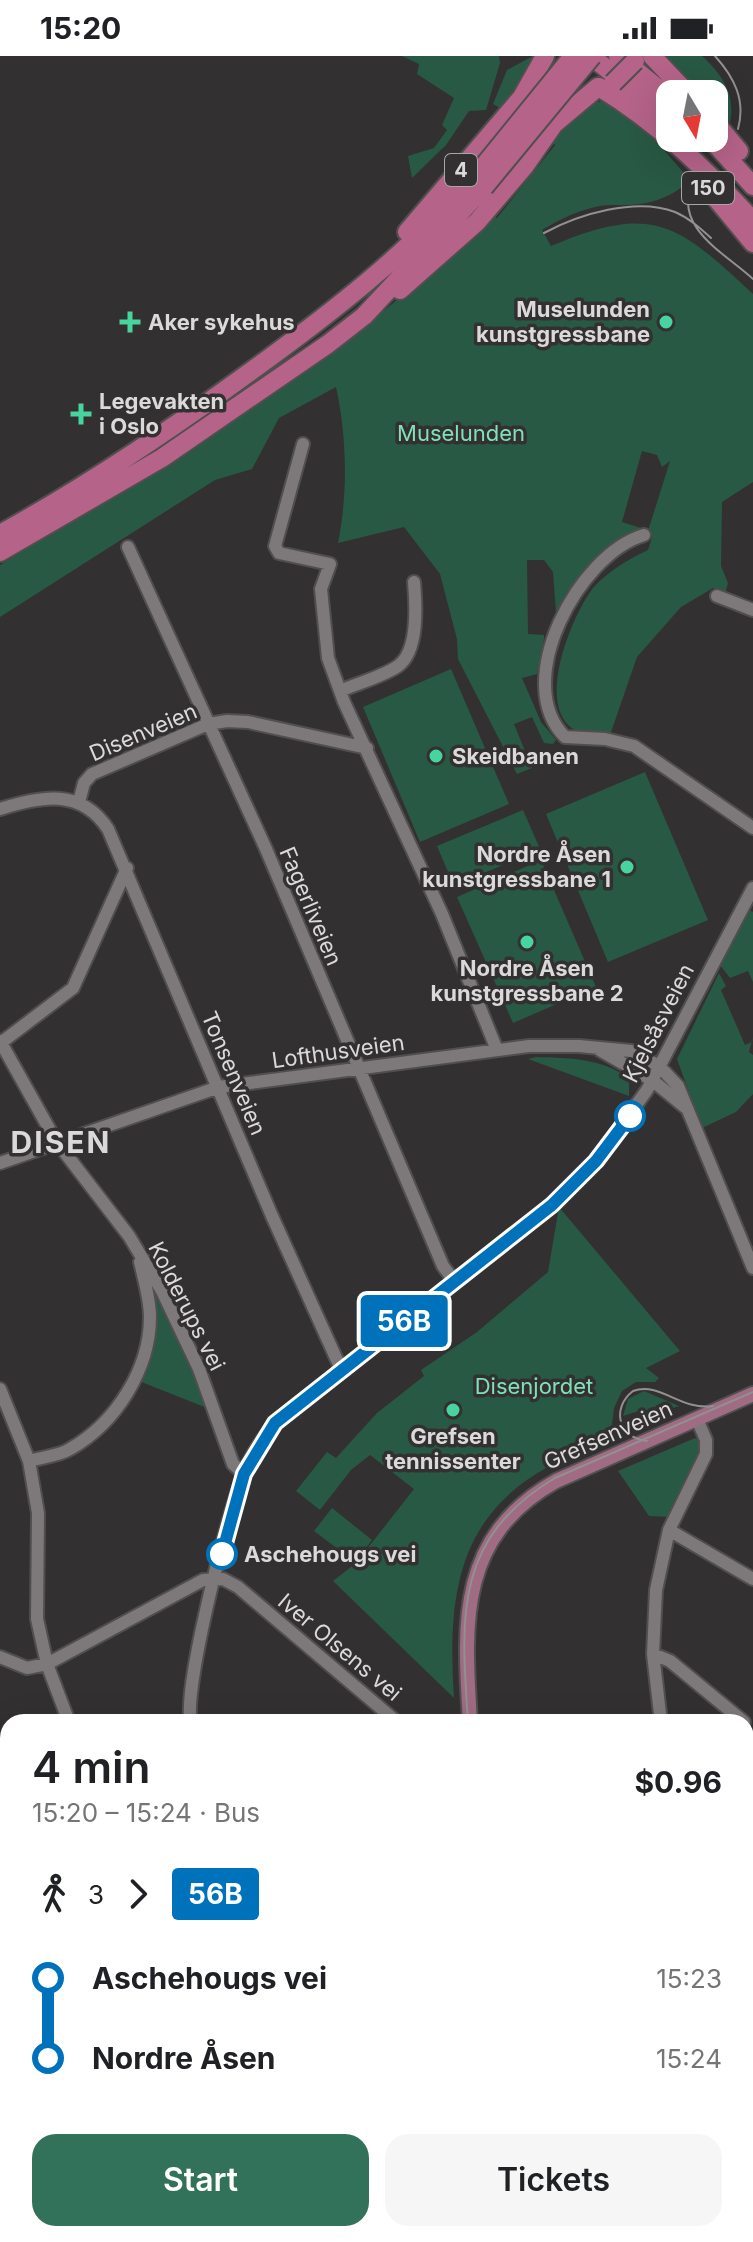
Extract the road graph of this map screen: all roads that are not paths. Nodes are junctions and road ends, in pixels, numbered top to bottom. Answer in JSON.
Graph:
{"nodes":[{"id":1,"x":547,"y":56,"type":"edge"},
{"id":2,"x":573,"y":56,"type":"edge"},
{"id":3,"x":591,"y":56,"type":"edge"},
{"id":4,"x":635,"y":57,"type":"edge"},
{"id":5,"x":668,"y":80,"type":"edge"},
{"id":6,"x":656,"y":82,"type":"edge"},
{"id":7,"x":603,"y":86,"type":"junction"},
{"id":8,"x":656,"y":117,"type":"edge"},
{"id":9,"x":656,"y":121,"type":"edge"},
{"id":10,"x":685,"y":152,"type":"edge"},
{"id":11,"x":713,"y":152,"type":"edge"},
{"id":12,"x":713,"y":152,"type":"edge"},
{"id":13,"x":736,"y":165,"type":"edge"},
{"id":14,"x":479,"y":182,"type":"junction"},
{"id":15,"x":753,"y":186,"type":"edge"},
{"id":16,"x":753,"y":206,"type":"edge"},
{"id":17,"x":753,"y":221,"type":"edge"},
{"id":18,"x":753,"y":243,"type":"edge"},
{"id":19,"x":369,"y":279,"type":"junction"},
{"id":20,"x":364,"y":316,"type":"junction"},
{"id":21,"x":303,"y":444,"type":"dead end"},
{"id":22,"x":0,"y":534,"type":"edge"},
{"id":23,"x":644,"y":535,"type":"dead end"},
{"id":24,"x":128,"y":547,"type":"dead end"},
{"id":25,"x":0,"y":552,"type":"edge"},
{"id":26,"x":414,"y":582,"type":"dead end"},
{"id":27,"x":717,"y":596,"type":"dead end"},
{"id":28,"x":753,"y":610,"type":"edge"},
{"id":29,"x":340,"y":691,"type":"junction"},
{"id":30,"x":208,"y":724,"type":"junction"},
{"id":31,"x":367,"y":748,"type":"junction"},
{"id":32,"x":79,"y":802,"type":"junction"},
{"id":33,"x":0,"y":809,"type":"edge"},
{"id":34,"x":753,"y":828,"type":"edge"},
{"id":35,"x":127,"y":868,"type":"junction"},
{"id":36,"x":752,"y":892,"type":"edge"},
{"id":37,"x":1,"y":1042,"type":"edge"},
{"id":38,"x":597,"y":1048,"type":"junction"},
{"id":39,"x":497,"y":1050,"type":"junction"},
{"id":40,"x":659,"y":1066,"type":"junction"},
{"id":41,"x":357,"y":1068,"type":"junction"},
{"id":42,"x":652,"y":1080,"type":"junction"},
{"id":43,"x":219,"y":1087,"type":"junction"},
{"id":44,"x":685,"y":1107,"type":"junction"},
{"id":45,"x":56,"y":1141,"type":"junction"},
{"id":46,"x":0,"y":1163,"type":"edge"},
{"id":47,"x":139,"y":1256,"type":"junction"},
{"id":48,"x":753,"y":1268,"type":"edge"},
{"id":49,"x":455,"y":1282,"type":"junction"},
{"id":50,"x":341,"y":1369,"type":"junction"},
{"id":51,"x":0,"y":1389,"type":"edge"},
{"id":52,"x":753,"y":1394,"type":"edge"},
{"id":53,"x":697,"y":1419,"type":"junction"},
{"id":54,"x":29,"y":1461,"type":"junction"},
{"id":55,"x":244,"y":1474,"type":"junction"},
{"id":56,"x":669,"y":1530,"type":"junction"},
{"id":57,"x":216,"y":1578,"type":"junction"},
{"id":58,"x":753,"y":1579,"type":"edge"},
{"id":59,"x":653,"y":1654,"type":"junction"},
{"id":60,"x":0,"y":1657,"type":"edge"},
{"id":61,"x":47,"y":1664,"type":"junction"},
{"id":62,"x":66,"y":1714,"type":"edge"},
{"id":63,"x":189,"y":1714,"type":"edge"},
{"id":64,"x":388,"y":1714,"type":"edge"},
{"id":65,"x":470,"y":1714,"type":"edge"},
{"id":66,"x":660,"y":1714,"type":"edge"},
{"id":67,"x":734,"y":1714,"type":"edge"}],
"edges":[{"from":1,"to":7,"type":"highway"},
{"from":1,"to":19,"type":"highway","number":"4"},
{"from":2,"to":14,"type":"highway","number":"4","bridge":true},
{"from":3,"to":8,"type":"highway","number":"150"},
{"from":3,"to":14,"type":"highway","number":"4","bridge":true},
{"from":4,"to":5,"type":"highway"},
{"from":4,"to":6,"type":"highway"},
{"from":4,"to":7,"type":"highway","bridge":true},
{"from":7,"to":9,"type":"highway","number":"150"},
{"from":7,"to":20,"type":"highway","number":"4"},
{"from":10,"to":18,"type":"highway","number":"150"},
{"from":11,"to":13,"type":"highway","number":"150"},
{"from":12,"to":13,"type":"highway","number":"150"},
{"from":13,"to":15,"type":"highway","number":"150"},
{"from":13,"to":16,"type":"highway","number":"150"},
{"from":13,"to":17,"type":"highway","number":"150"},
{"from":14,"to":19,"type":"highway","number":"4"},
{"from":14,"to":20,"type":"highway","number":"4"},
{"from":19,"to":22,"type":"highway","number":"4"},
{"from":20,"to":25,"type":"highway","number":"4"},
{"from":21,"to":29,"type":"street"},
{"from":23,"to":34,"type":"street"},
{"from":24,"to":30,"type":"street","name":"Fagerliveien"},
{"from":26,"to":29,"type":"street"},
{"from":27,"to":28,"type":"street"},
{"from":29,"to":31,"type":"street"},
{"from":30,"to":31,"type":"street","name":"Disenveien"},
{"from":30,"to":32,"type":"street","name":"Disenveien"},
{"from":30,"to":41,"type":"street","name":"Fagerliveien"},
{"from":31,"to":39,"type":"street"},
{"from":32,"to":33,"type":"street"},
{"from":32,"to":35,"type":"street","name":"Tonsenveien"},
{"from":35,"to":37,"type":"street","name":"Kolderups vei"},
{"from":35,"to":43,"type":"street","name":"Tonsenveien"},
{"from":36,"to":40,"type":"street","name":"Kjelsåsveien"},
{"from":37,"to":45,"type":"street","name":"Kolderups vei"},
{"from":38,"to":39,"type":"street","name":"Lofthusveien"},
{"from":38,"to":40,"type":"street","name":"Lofthusveien"},
{"from":38,"to":42,"type":"street","name":"Lofthusveien"},
{"from":39,"to":41,"type":"street","name":"Lofthusveien"},
{"from":40,"to":42,"type":"street","name":"Kjelsåsveien"},
{"from":40,"to":44,"type":"street"},
{"from":41,"to":43,"type":"street","name":"Lofthusveien"},
{"from":41,"to":49,"type":"street","name":"Fagerliveien"},
{"from":42,"to":44,"type":"street","name":"Lofthusveien"},
{"from":42,"to":49,"type":"street","name":"Kjelsåsveien"},
{"from":43,"to":45,"type":"street","name":"Lofthusveien"},
{"from":43,"to":50,"type":"street","name":"Tonsenveien"},
{"from":44,"to":48,"type":"street"},
{"from":45,"to":46,"type":"street","name":"Lofthusveien"},
{"from":45,"to":47,"type":"street","name":"Kolderups vei"},
{"from":47,"to":54,"type":"street"},
{"from":47,"to":55,"type":"street","name":"Kolderups vei"},
{"from":49,"to":50,"type":"street","name":"Kjelsåsveien"},
{"from":50,"to":55,"type":"street","name":"Kjelsåsveien"},
{"from":51,"to":54,"type":"street"},
{"from":52,"to":53,"type":"main road","name":"Grefsenveien"},
{"from":53,"to":56,"type":"street"},
{"from":53,"to":65,"type":"main road","name":"Grefsenveien"},
{"from":54,"to":61,"type":"street"},
{"from":55,"to":57,"type":"street","name":"Kjelsåsveien"},
{"from":56,"to":58,"type":"street"},
{"from":56,"to":59,"type":"street"},
{"from":57,"to":61,"type":"street"},
{"from":57,"to":63,"type":"street","name":"Kjelsåsveien"},
{"from":57,"to":64,"type":"street","name":"Iver Olsens vei"},
{"from":59,"to":66,"type":"street"},
{"from":59,"to":67,"type":"street"},
{"from":60,"to":61,"type":"street"},
{"from":61,"to":62,"type":"street"}]}
